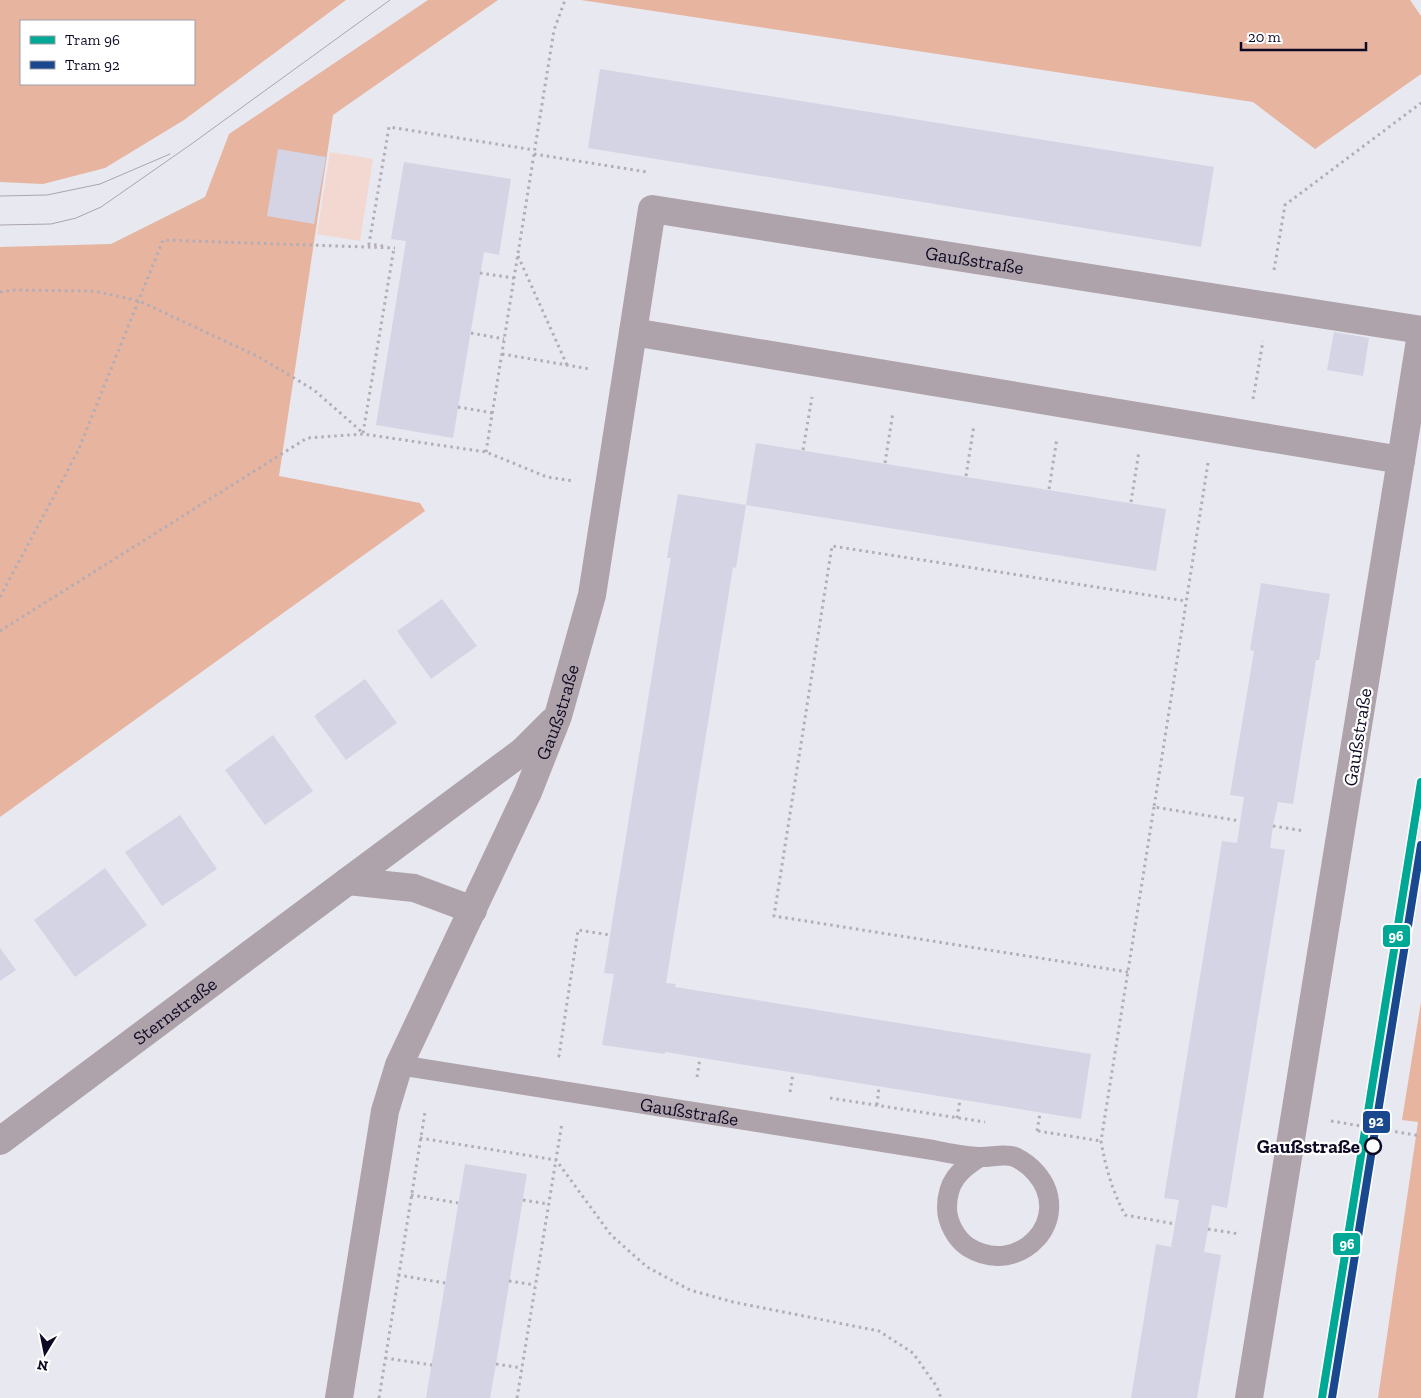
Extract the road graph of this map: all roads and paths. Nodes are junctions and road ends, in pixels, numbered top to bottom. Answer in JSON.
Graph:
{"nodes":[{"id":1,"x":565,"y":0,"type":"edge"},
{"id":2,"x":1421,"y":103,"type":"edge"},
{"id":3,"x":534,"y":150,"type":"junction"},
{"id":4,"x":395,"y":248,"type":"junction"},
{"id":5,"x":518,"y":255,"type":"junction"},
{"id":6,"x":480,"y":273,"type":"dead end"},
{"id":7,"x":1273,"y":273,"type":"dead end"},
{"id":8,"x":514,"y":278,"type":"junction"},
{"id":9,"x":0,"y":292,"type":"edge"},
{"id":10,"x":139,"y":301,"type":"junction"},
{"id":11,"x":1421,"y":330,"type":"edge"},
{"id":12,"x":633,"y":332,"type":"junction"},
{"id":13,"x":471,"y":333,"type":"dead end"},
{"id":14,"x":1421,"y":334,"type":"edge"},
{"id":15,"x":504,"y":339,"type":"junction"},
{"id":16,"x":568,"y":365,"type":"dead end"},
{"id":17,"x":812,"y":393,"type":"dead end"},
{"id":18,"x":894,"y":406,"type":"dead end"},
{"id":19,"x":458,"y":407,"type":"dead end"},
{"id":20,"x":492,"y":412,"type":"junction"},
{"id":21,"x":975,"y":419,"type":"dead end"},
{"id":22,"x":1058,"y":433,"type":"dead end"},
{"id":23,"x":364,"y":434,"type":"junction"},
{"id":24,"x":1140,"y":446,"type":"dead end"},
{"id":25,"x":803,"y":450,"type":"dead end"},
{"id":26,"x":486,"y":452,"type":"junction"},
{"id":27,"x":1209,"y":458,"type":"dead end"},
{"id":28,"x":1401,"y":460,"type":"junction"},
{"id":29,"x":885,"y":463,"type":"dead end"},
{"id":30,"x":966,"y":476,"type":"dead end"},
{"id":31,"x":609,"y":487,"type":"junction"},
{"id":32,"x":1049,"y":489,"type":"dead end"},
{"id":33,"x":1131,"y":502,"type":"dead end"},
{"id":34,"x":0,"y":597,"type":"edge"},
{"id":35,"x":1186,"y":601,"type":"junction"},
{"id":36,"x":0,"y":631,"type":"edge"},
{"id":37,"x":558,"y":716,"type":"junction"},
{"id":38,"x":1154,"y":807,"type":"junction"},
{"id":39,"x":1240,"y":821,"type":"dead end"},
{"id":40,"x":348,"y":882,"type":"junction"},
{"id":41,"x":473,"y":910,"type":"junction"},
{"id":42,"x":610,"y":936,"type":"dead end"},
{"id":43,"x":1128,"y":972,"type":"junction"},
{"id":44,"x":700,"y":1058,"type":"dead end"},
{"id":45,"x":399,"y":1066,"type":"junction"},
{"id":46,"x":793,"y":1073,"type":"dead end"},
{"id":47,"x":687,"y":1076,"type":"dead end"},
{"id":48,"x":697,"y":1077,"type":"junction"},
{"id":49,"x":706,"y":1079,"type":"dead end"},
{"id":50,"x":879,"y":1087,"type":"dead end"},
{"id":51,"x":781,"y":1091,"type":"dead end"},
{"id":52,"x":566,"y":1093,"type":"junction"},
{"id":53,"x":829,"y":1098,"type":"dead end"},
{"id":54,"x":960,"y":1100,"type":"dead end"},
{"id":55,"x":426,"y":1104,"type":"dead end"},
{"id":56,"x":876,"y":1105,"type":"junction"},
{"id":57,"x":1040,"y":1113,"type":"dead end"},
{"id":58,"x":1295,"y":1115,"type":"junction"},
{"id":59,"x":957,"y":1118,"type":"junction"},
{"id":60,"x":992,"y":1124,"type":"dead end"},
{"id":61,"x":1028,"y":1129,"type":"dead end"},
{"id":62,"x":1037,"y":1131,"type":"junction"},
{"id":63,"x":1421,"y":1136,"type":"edge"},
{"id":64,"x":420,"y":1138,"type":"junction"},
{"id":65,"x":0,"y":1141,"type":"edge"},
{"id":66,"x":1102,"y":1141,"type":"junction"},
{"id":67,"x":980,"y":1157,"type":"junction"},
{"id":68,"x":556,"y":1160,"type":"junction"},
{"id":69,"x":411,"y":1196,"type":"junction"},
{"id":70,"x":523,"y":1200,"type":"dead end"},
{"id":71,"x":458,"y":1203,"type":"dead end"},
{"id":72,"x":548,"y":1204,"type":"junction"},
{"id":73,"x":1175,"y":1224,"type":"dead end"},
{"id":74,"x":398,"y":1275,"type":"junction"},
{"id":75,"x":509,"y":1281,"type":"dead end"},
{"id":76,"x":445,"y":1283,"type":"dead end"},
{"id":77,"x":535,"y":1284,"type":"junction"},
{"id":78,"x":385,"y":1358,"type":"junction"},
{"id":79,"x":496,"y":1364,"type":"dead end"},
{"id":80,"x":432,"y":1365,"type":"dead end"},
{"id":81,"x":522,"y":1368,"type":"junction"},
{"id":82,"x":339,"y":1398,"type":"edge"},
{"id":83,"x":379,"y":1398,"type":"edge"},
{"id":84,"x":517,"y":1398,"type":"edge"},
{"id":85,"x":941,"y":1398,"type":"edge"},
{"id":86,"x":1250,"y":1398,"type":"edge"}],
"edges":[{"from":1,"to":3,"type":"path"},
{"from":2,"to":7,"type":"path"},
{"from":3,"to":4,"type":"path"},
{"from":3,"to":5,"type":"path"},
{"from":4,"to":10,"type":"path"},
{"from":4,"to":23,"type":"path"},
{"from":5,"to":8,"type":"path"},
{"from":5,"to":16,"type":"path"},
{"from":6,"to":8,"type":"path"},
{"from":8,"to":15,"type":"path"},
{"from":9,"to":10,"type":"path"},
{"from":10,"to":23,"type":"path"},
{"from":10,"to":34,"type":"path"},
{"from":11,"to":12,"type":"street","name":"Gaußstraße"},
{"from":12,"to":28,"type":"street"},
{"from":12,"to":31,"type":"street","name":"Gaußstraße"},
{"from":13,"to":15,"type":"path"},
{"from":14,"to":28,"type":"street","name":"Gaußstraße"},
{"from":15,"to":20,"type":"path"},
{"from":17,"to":25,"type":"path"},
{"from":18,"to":29,"type":"path"},
{"from":19,"to":20,"type":"path"},
{"from":20,"to":26,"type":"path"},
{"from":21,"to":30,"type":"path"},
{"from":22,"to":32,"type":"path"},
{"from":23,"to":26,"type":"path"},
{"from":23,"to":36,"type":"path"},
{"from":24,"to":33,"type":"path"},
{"from":26,"to":31,"type":"path"},
{"from":27,"to":35,"type":"path"},
{"from":28,"to":58,"type":"street","name":"Gaußstraße"},
{"from":31,"to":37,"type":"street","name":"Gaußstraße"},
{"from":35,"to":38,"type":"path"},
{"from":35,"to":43,"type":"path"},
{"from":37,"to":40,"type":"street","name":"Sternstraße"},
{"from":37,"to":41,"type":"street","name":"Gaußstraße"},
{"from":38,"to":39,"type":"path"},
{"from":38,"to":43,"type":"path"},
{"from":40,"to":41,"type":"street"},
{"from":40,"to":65,"type":"street","name":"Sternstraße"},
{"from":41,"to":45,"type":"street","name":"Gaußstraße"},
{"from":42,"to":52,"type":"path"},
{"from":43,"to":66,"type":"path"},
{"from":44,"to":48,"type":"path"},
{"from":45,"to":52,"type":"lane","name":"Gaußstraße"},
{"from":45,"to":82,"type":"street","name":"Gaußstraße"},
{"from":46,"to":51,"type":"path"},
{"from":47,"to":48,"type":"path"},
{"from":48,"to":49,"type":"path"},
{"from":50,"to":56,"type":"path"},
{"from":52,"to":67,"type":"lane","name":"Gaußstraße"},
{"from":52,"to":68,"type":"path"},
{"from":53,"to":56,"type":"path"},
{"from":54,"to":59,"type":"path"},
{"from":55,"to":64,"type":"path"},
{"from":56,"to":59,"type":"path"},
{"from":57,"to":62,"type":"path"},
{"from":58,"to":63,"type":"path"},
{"from":58,"to":86,"type":"street","name":"Gaußstraße"},
{"from":59,"to":60,"type":"path"},
{"from":61,"to":62,"type":"path"},
{"from":62,"to":66,"type":"path"},
{"from":64,"to":68,"type":"path"},
{"from":64,"to":69,"type":"path"},
{"from":66,"to":73,"type":"path"},
{"from":67,"to":67,"type":"lane","name":"Gaußstraße"},
{"from":68,"to":72,"type":"path"},
{"from":68,"to":85,"type":"path"},
{"from":69,"to":71,"type":"path"},
{"from":69,"to":74,"type":"path"},
{"from":70,"to":72,"type":"path"},
{"from":72,"to":77,"type":"path"},
{"from":74,"to":76,"type":"path"},
{"from":74,"to":78,"type":"path"},
{"from":75,"to":77,"type":"path"},
{"from":77,"to":81,"type":"path"},
{"from":78,"to":80,"type":"path"},
{"from":78,"to":83,"type":"path"},
{"from":79,"to":81,"type":"path"},
{"from":81,"to":84,"type":"path"}]}
